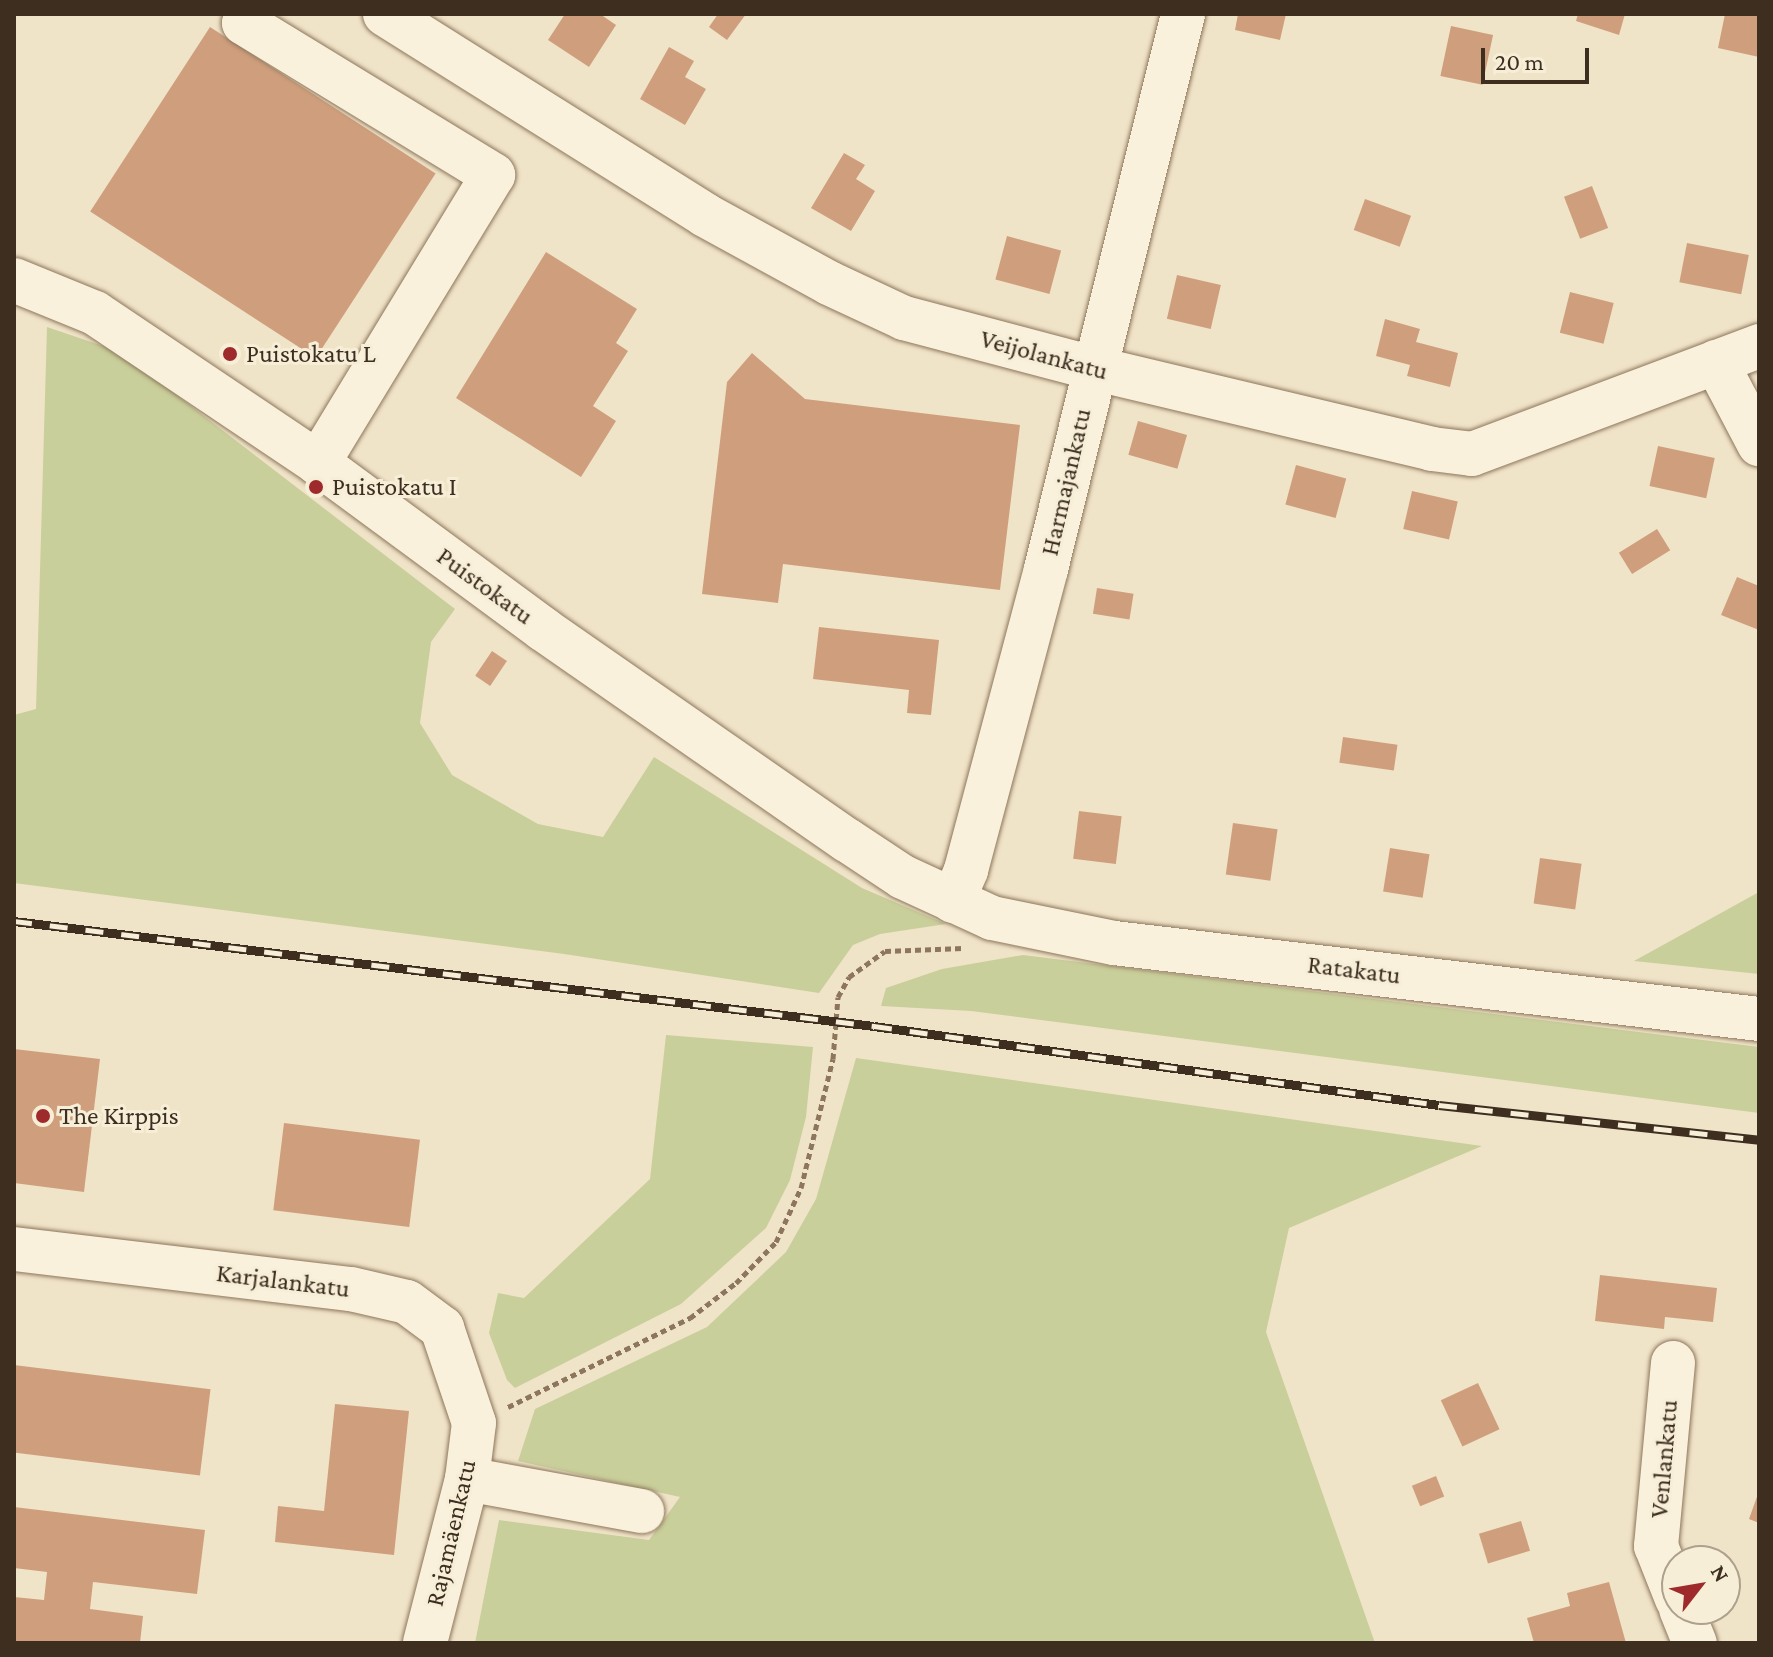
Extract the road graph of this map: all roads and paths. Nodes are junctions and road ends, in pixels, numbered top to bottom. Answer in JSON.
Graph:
{"nodes":[{"id":1,"x":249,"y":14,"type":"edge"},
{"id":2,"x":385,"y":14,"type":"edge"},
{"id":3,"x":1183,"y":14,"type":"edge"},
{"id":4,"x":14,"y":280,"type":"edge"},
{"id":5,"x":1759,"y":346,"type":"edge"},
{"id":6,"x":1716,"y":362,"type":"junction"},
{"id":7,"x":1093,"y":368,"type":"junction"},
{"id":8,"x":1759,"y":444,"type":"edge"},
{"id":9,"x":318,"y":463,"type":"junction"},
{"id":10,"x":953,"y":901,"type":"junction"},
{"id":11,"x":992,"y":918,"type":"junction"},
{"id":12,"x":1759,"y":1019,"type":"edge"},
{"id":13,"x":14,"y":1249,"type":"edge"},
{"id":14,"x":1673,"y":1363,"type":"dead end"},
{"id":15,"x":474,"y":1423,"type":"junction"},
{"id":16,"x":467,"y":1479,"type":"junction"},
{"id":17,"x":642,"y":1511,"type":"dead end"},
{"id":18,"x":1661,"y":1559,"type":"edge"},
{"id":19,"x":425,"y":1643,"type":"edge"}],
"edges":[{"from":1,"to":9,"type":"street"},
{"from":2,"to":7,"type":"street","name":"Veijolankatu"},
{"from":3,"to":7,"type":"street","name":"Harmajankatu"},
{"from":4,"to":9,"type":"street","name":"Puistokatu"},
{"from":5,"to":6,"type":"street","name":"Veijolankatu"},
{"from":6,"to":7,"type":"street","name":"Veijolankatu"},
{"from":6,"to":8,"type":"street"},
{"from":7,"to":10,"type":"street","name":"Harmajankatu"},
{"from":9,"to":10,"type":"street","name":"Puistokatu"},
{"from":10,"to":11,"type":"street","name":"Ratakatu"},
{"from":11,"to":12,"type":"street","name":"Ratakatu"},
{"from":11,"to":15,"type":"path"},
{"from":13,"to":15,"type":"street","name":"Karjalankatu"},
{"from":14,"to":18,"type":"street","name":"Venlankatu"},
{"from":15,"to":16,"type":"street","name":"Rajamäenkatu"},
{"from":16,"to":17,"type":"street"},
{"from":16,"to":19,"type":"street","name":"Rajamäenkatu"}]}
